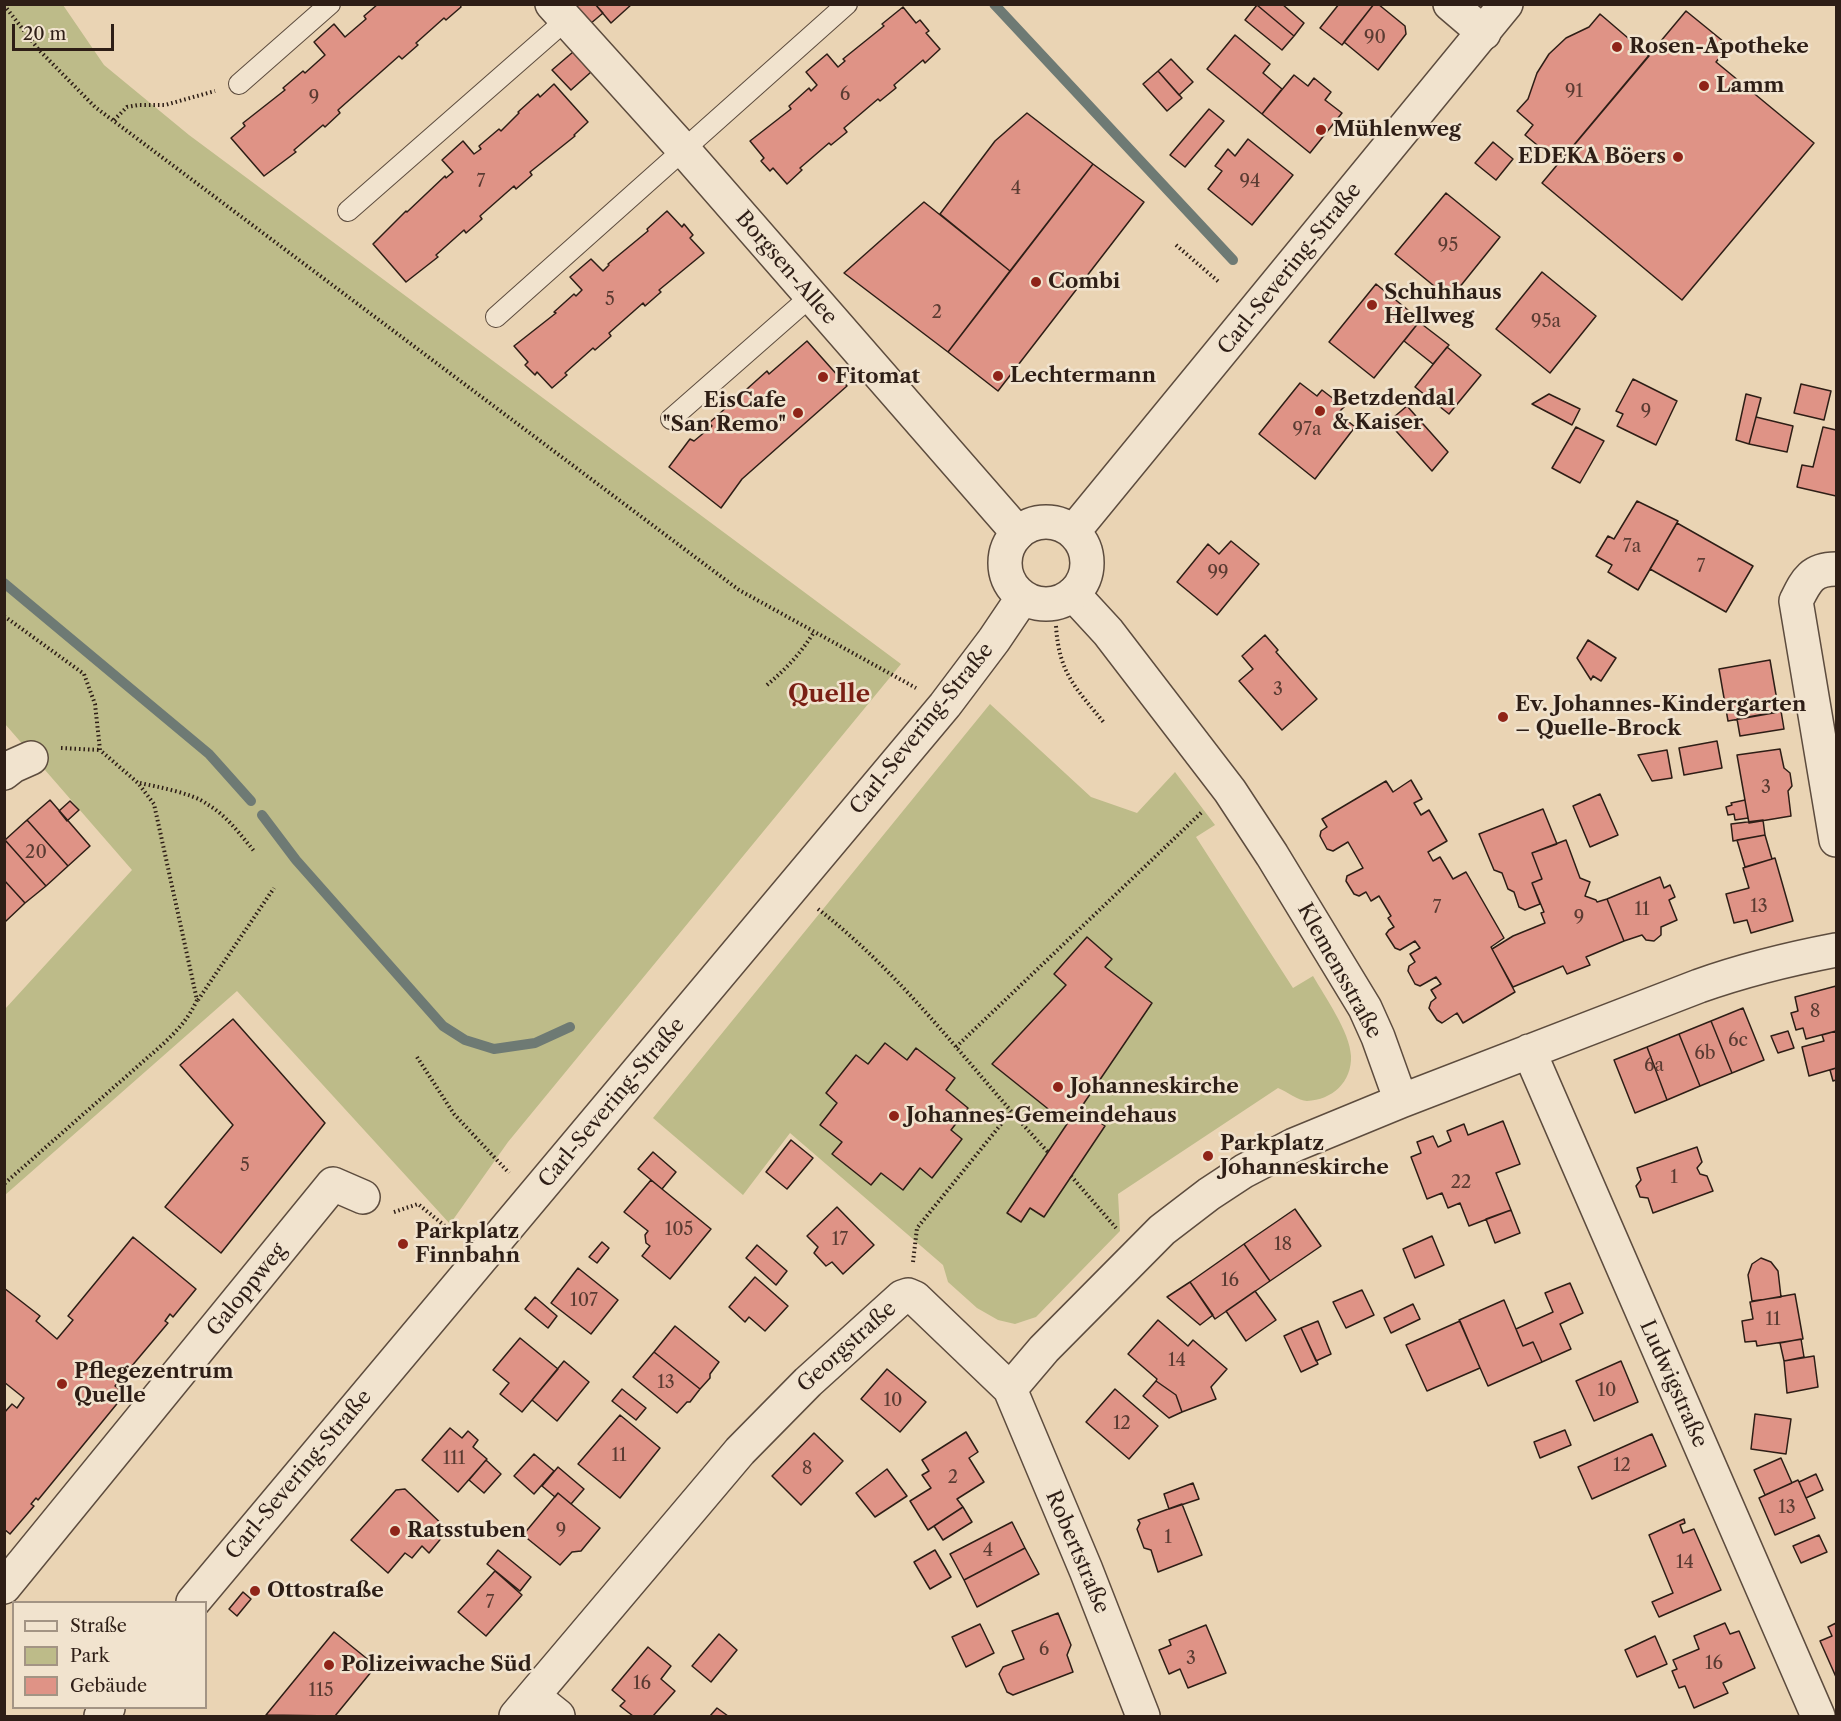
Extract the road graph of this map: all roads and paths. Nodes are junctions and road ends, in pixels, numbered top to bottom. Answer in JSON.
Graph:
{"nodes":[{"id":1,"x":330,"y":4,"type":"edge"},
{"id":2,"x":847,"y":4,"type":"edge"},
{"id":3,"x":1450,"y":4,"type":"edge"},
{"id":4,"x":1506,"y":4,"type":"edge"},
{"id":5,"x":4,"y":5,"type":"edge"},
{"id":6,"x":559,"y":12,"type":"edge"},
{"id":7,"x":1484,"y":33,"type":"junction"},
{"id":8,"x":239,"y":84,"type":"joint"},
{"id":9,"x":114,"y":120,"type":"junction"},
{"id":10,"x":683,"y":149,"type":"junction"},
{"id":11,"x":348,"y":211,"type":"dead end"},
{"id":12,"x":1176,"y":245,"type":"dead end"},
{"id":13,"x":1220,"y":283,"type":"dead end"},
{"id":14,"x":810,"y":297,"type":"junction"},
{"id":15,"x":496,"y":317,"type":"dead end"},
{"id":16,"x":670,"y":419,"type":"dead end"},
{"id":17,"x":1073,"y":532,"type":"junction"},
{"id":18,"x":1018,"y":533,"type":"junction"},
{"id":19,"x":1836,"y":569,"type":"edge"},
{"id":20,"x":1050,"y":598,"type":"junction"},
{"id":21,"x":4,"y":616,"type":"edge"},
{"id":22,"x":814,"y":632,"type":"junction"},
{"id":23,"x":766,"y":685,"type":"dead end"},
{"id":24,"x":945,"y":705,"type":"junction"},
{"id":25,"x":1105,"y":724,"type":"dead end"},
{"id":26,"x":138,"y":783,"type":"junction"},
{"id":27,"x":1230,"y":791,"type":"junction"},
{"id":28,"x":1836,"y":840,"type":"edge"},
{"id":29,"x":254,"y":851,"type":"dead end"},
{"id":30,"x":274,"y":888,"type":"dead end"},
{"id":31,"x":843,"y":928,"type":"dead end"},
{"id":32,"x":1836,"y":950,"type":"edge"},
{"id":33,"x":197,"y":1000,"type":"junction"},
{"id":34,"x":956,"y":1047,"type":"junction"},
{"id":35,"x":1529,"y":1051,"type":"junction"},
{"id":36,"x":417,"y":1057,"type":"dead end"},
{"id":37,"x":1401,"y":1101,"type":"junction"},
{"id":38,"x":1011,"y":1112,"type":"junction"},
{"id":39,"x":1048,"y":1152,"type":"dead end"},
{"id":40,"x":1071,"y":1176,"type":"dead end"},
{"id":41,"x":4,"y":1184,"type":"edge"},
{"id":42,"x":536,"y":1194,"type":"junction"},
{"id":43,"x":363,"y":1197,"type":"dead end"},
{"id":44,"x":394,"y":1212,"type":"dead end"},
{"id":45,"x":1138,"y":1253,"type":"junction"},
{"id":46,"x":483,"y":1256,"type":"junction"},
{"id":47,"x":909,"y":1295,"type":"junction"},
{"id":48,"x":1010,"y":1389,"type":"junction"},
{"id":49,"x":4,"y":1587,"type":"edge"},
{"id":50,"x":194,"y":1601,"type":"edge"},
{"id":51,"x":536,"y":1710,"type":"edge"},
{"id":52,"x":1143,"y":1716,"type":"edge"},
{"id":53,"x":1818,"y":1716,"type":"edge"}],
"edges":[{"from":1,"to":8,"type":"lane"},
{"from":2,"to":10,"type":"lane"},
{"from":3,"to":7,"type":"street"},
{"from":4,"to":7,"type":"street","name":"Carl-Severing-Straße"},
{"from":5,"to":9,"type":"path"},
{"from":6,"to":10,"type":"street","name":"Borgsen-Allee"},
{"from":6,"to":11,"type":"lane"},
{"from":7,"to":17,"type":"street","name":"Carl-Severing-Straße"},
{"from":8,"to":9,"type":"path"},
{"from":9,"to":22,"type":"path"},
{"from":10,"to":14,"type":"street","name":"Borgsen-Allee"},
{"from":10,"to":15,"type":"lane"},
{"from":12,"to":13,"type":"path"},
{"from":14,"to":16,"type":"lane"},
{"from":14,"to":18,"type":"street","name":"Borgsen-Allee"},
{"from":17,"to":18,"type":"street"},
{"from":17,"to":20,"type":"street"},
{"from":18,"to":20,"type":"street"},
{"from":19,"to":28,"type":"street"},
{"from":20,"to":24,"type":"street","name":"Carl-Severing-Straße"},
{"from":20,"to":25,"type":"path"},
{"from":20,"to":27,"type":"street","name":"Klemensstraße"},
{"from":21,"to":26,"type":"path"},
{"from":22,"to":23,"type":"path"},
{"from":22,"to":24,"type":"path"},
{"from":24,"to":42,"type":"street","name":"Carl-Severing-Straße"},
{"from":26,"to":29,"type":"path"},
{"from":26,"to":33,"type":"path"},
{"from":27,"to":34,"type":"path"},
{"from":27,"to":37,"type":"street","name":"Klemensstraße"},
{"from":30,"to":33,"type":"path"},
{"from":31,"to":34,"type":"path"},
{"from":32,"to":35,"type":"street"},
{"from":33,"to":41,"type":"path"},
{"from":34,"to":38,"type":"path"},
{"from":35,"to":37,"type":"street"},
{"from":35,"to":53,"type":"street","name":"Ludwigstraße"},
{"from":36,"to":42,"type":"path"},
{"from":37,"to":45,"type":"street"},
{"from":38,"to":39,"type":"path"},
{"from":38,"to":47,"type":"path"},
{"from":40,"to":45,"type":"path"},
{"from":42,"to":46,"type":"street","name":"Carl-Severing-Straße"},
{"from":43,"to":49,"type":"street","name":"Galoppweg"},
{"from":44,"to":46,"type":"path"},
{"from":45,"to":48,"type":"street"},
{"from":46,"to":50,"type":"street","name":"Carl-Severing-Straße"},
{"from":47,"to":48,"type":"street","name":"Georgstraße"},
{"from":47,"to":51,"type":"street","name":"Georgstraße"},
{"from":48,"to":52,"type":"street","name":"Robertstraße"}]}
